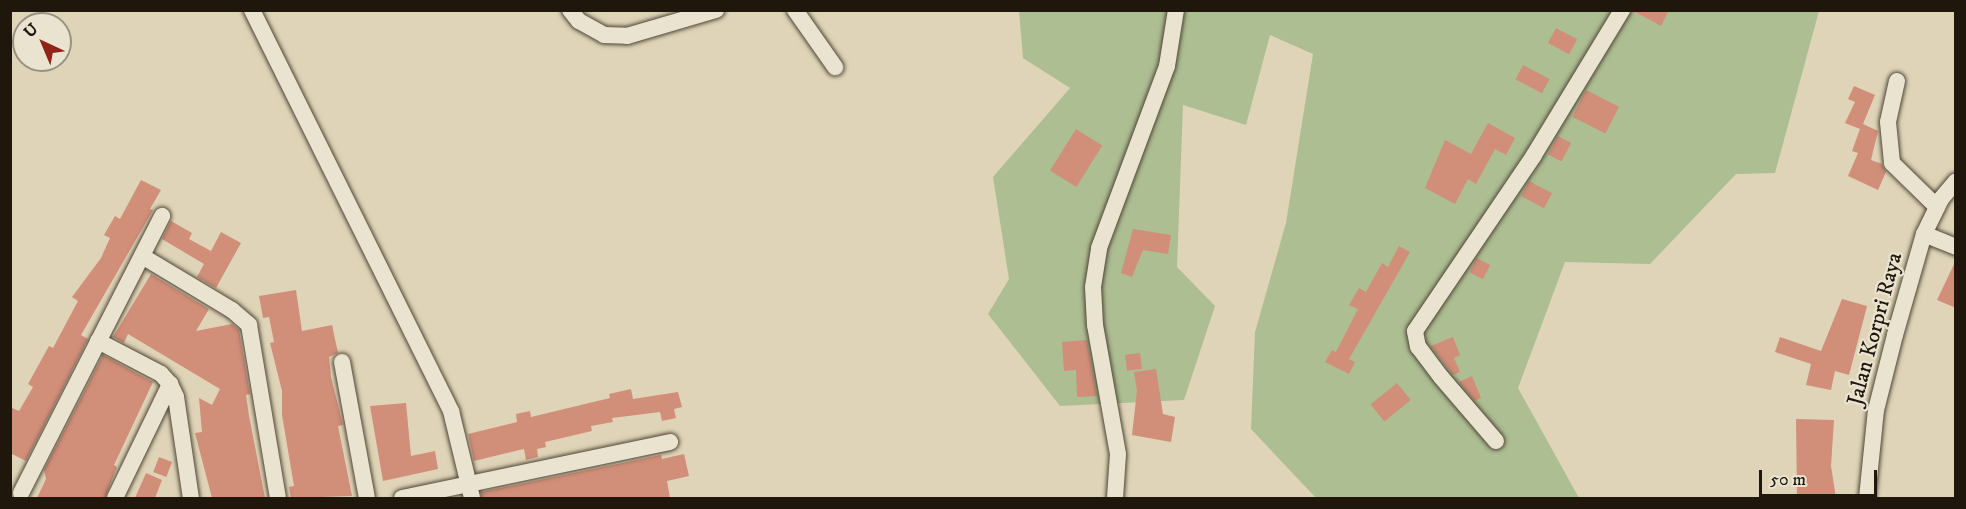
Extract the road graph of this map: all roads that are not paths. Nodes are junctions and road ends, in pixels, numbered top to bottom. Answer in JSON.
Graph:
{"nodes":[{"id":1,"x":252,"y":10,"type":"edge"},
{"id":2,"x":570,"y":10,"type":"edge"},
{"id":3,"x":716,"y":10,"type":"edge"},
{"id":4,"x":795,"y":10,"type":"edge"},
{"id":5,"x":1176,"y":10,"type":"edge"},
{"id":6,"x":1622,"y":10,"type":"edge"},
{"id":7,"x":835,"y":67,"type":"dead end"},
{"id":8,"x":1897,"y":81,"type":"dead end"},
{"id":9,"x":1956,"y":181,"type":"edge"},
{"id":10,"x":1937,"y":207,"type":"junction"},
{"id":11,"x":162,"y":216,"type":"dead end"},
{"id":12,"x":1924,"y":234,"type":"junction"},
{"id":13,"x":1956,"y":247,"type":"edge"},
{"id":14,"x":142,"y":256,"type":"junction"},
{"id":15,"x":98,"y":341,"type":"junction"},
{"id":16,"x":342,"y":362,"type":"dead end"},
{"id":17,"x":170,"y":384,"type":"junction"},
{"id":18,"x":1496,"y":441,"type":"dead end"},
{"id":19,"x":670,"y":442,"type":"dead end"},
{"id":20,"x":471,"y":491,"type":"edge"},
{"id":21,"x":21,"y":493,"type":"dead end"},
{"id":22,"x":115,"y":498,"type":"edge"},
{"id":23,"x":191,"y":498,"type":"edge"},
{"id":24,"x":278,"y":498,"type":"edge"},
{"id":25,"x":367,"y":498,"type":"edge"},
{"id":26,"x":402,"y":498,"type":"edge"},
{"id":27,"x":1115,"y":498,"type":"edge"},
{"id":28,"x":1868,"y":498,"type":"edge"}],
"edges":[{"from":1,"to":20,"type":"street"},
{"from":2,"to":3,"type":"street"},
{"from":4,"to":7,"type":"street"},
{"from":5,"to":27,"type":"street"},
{"from":6,"to":18,"type":"street"},
{"from":8,"to":10,"type":"street"},
{"from":9,"to":10,"type":"street","name":"Jalan Korpri Raya"},
{"from":10,"to":12,"type":"street","name":"Jalan Korpri Raya"},
{"from":11,"to":14,"type":"street"},
{"from":12,"to":13,"type":"street"},
{"from":12,"to":28,"type":"street","name":"Jalan Korpri Raya"},
{"from":14,"to":15,"type":"street"},
{"from":14,"to":24,"type":"street"},
{"from":15,"to":17,"type":"street"},
{"from":15,"to":21,"type":"street"},
{"from":16,"to":25,"type":"street"},
{"from":17,"to":22,"type":"street"},
{"from":17,"to":23,"type":"street"},
{"from":19,"to":20,"type":"street"},
{"from":20,"to":26,"type":"street"}]}
